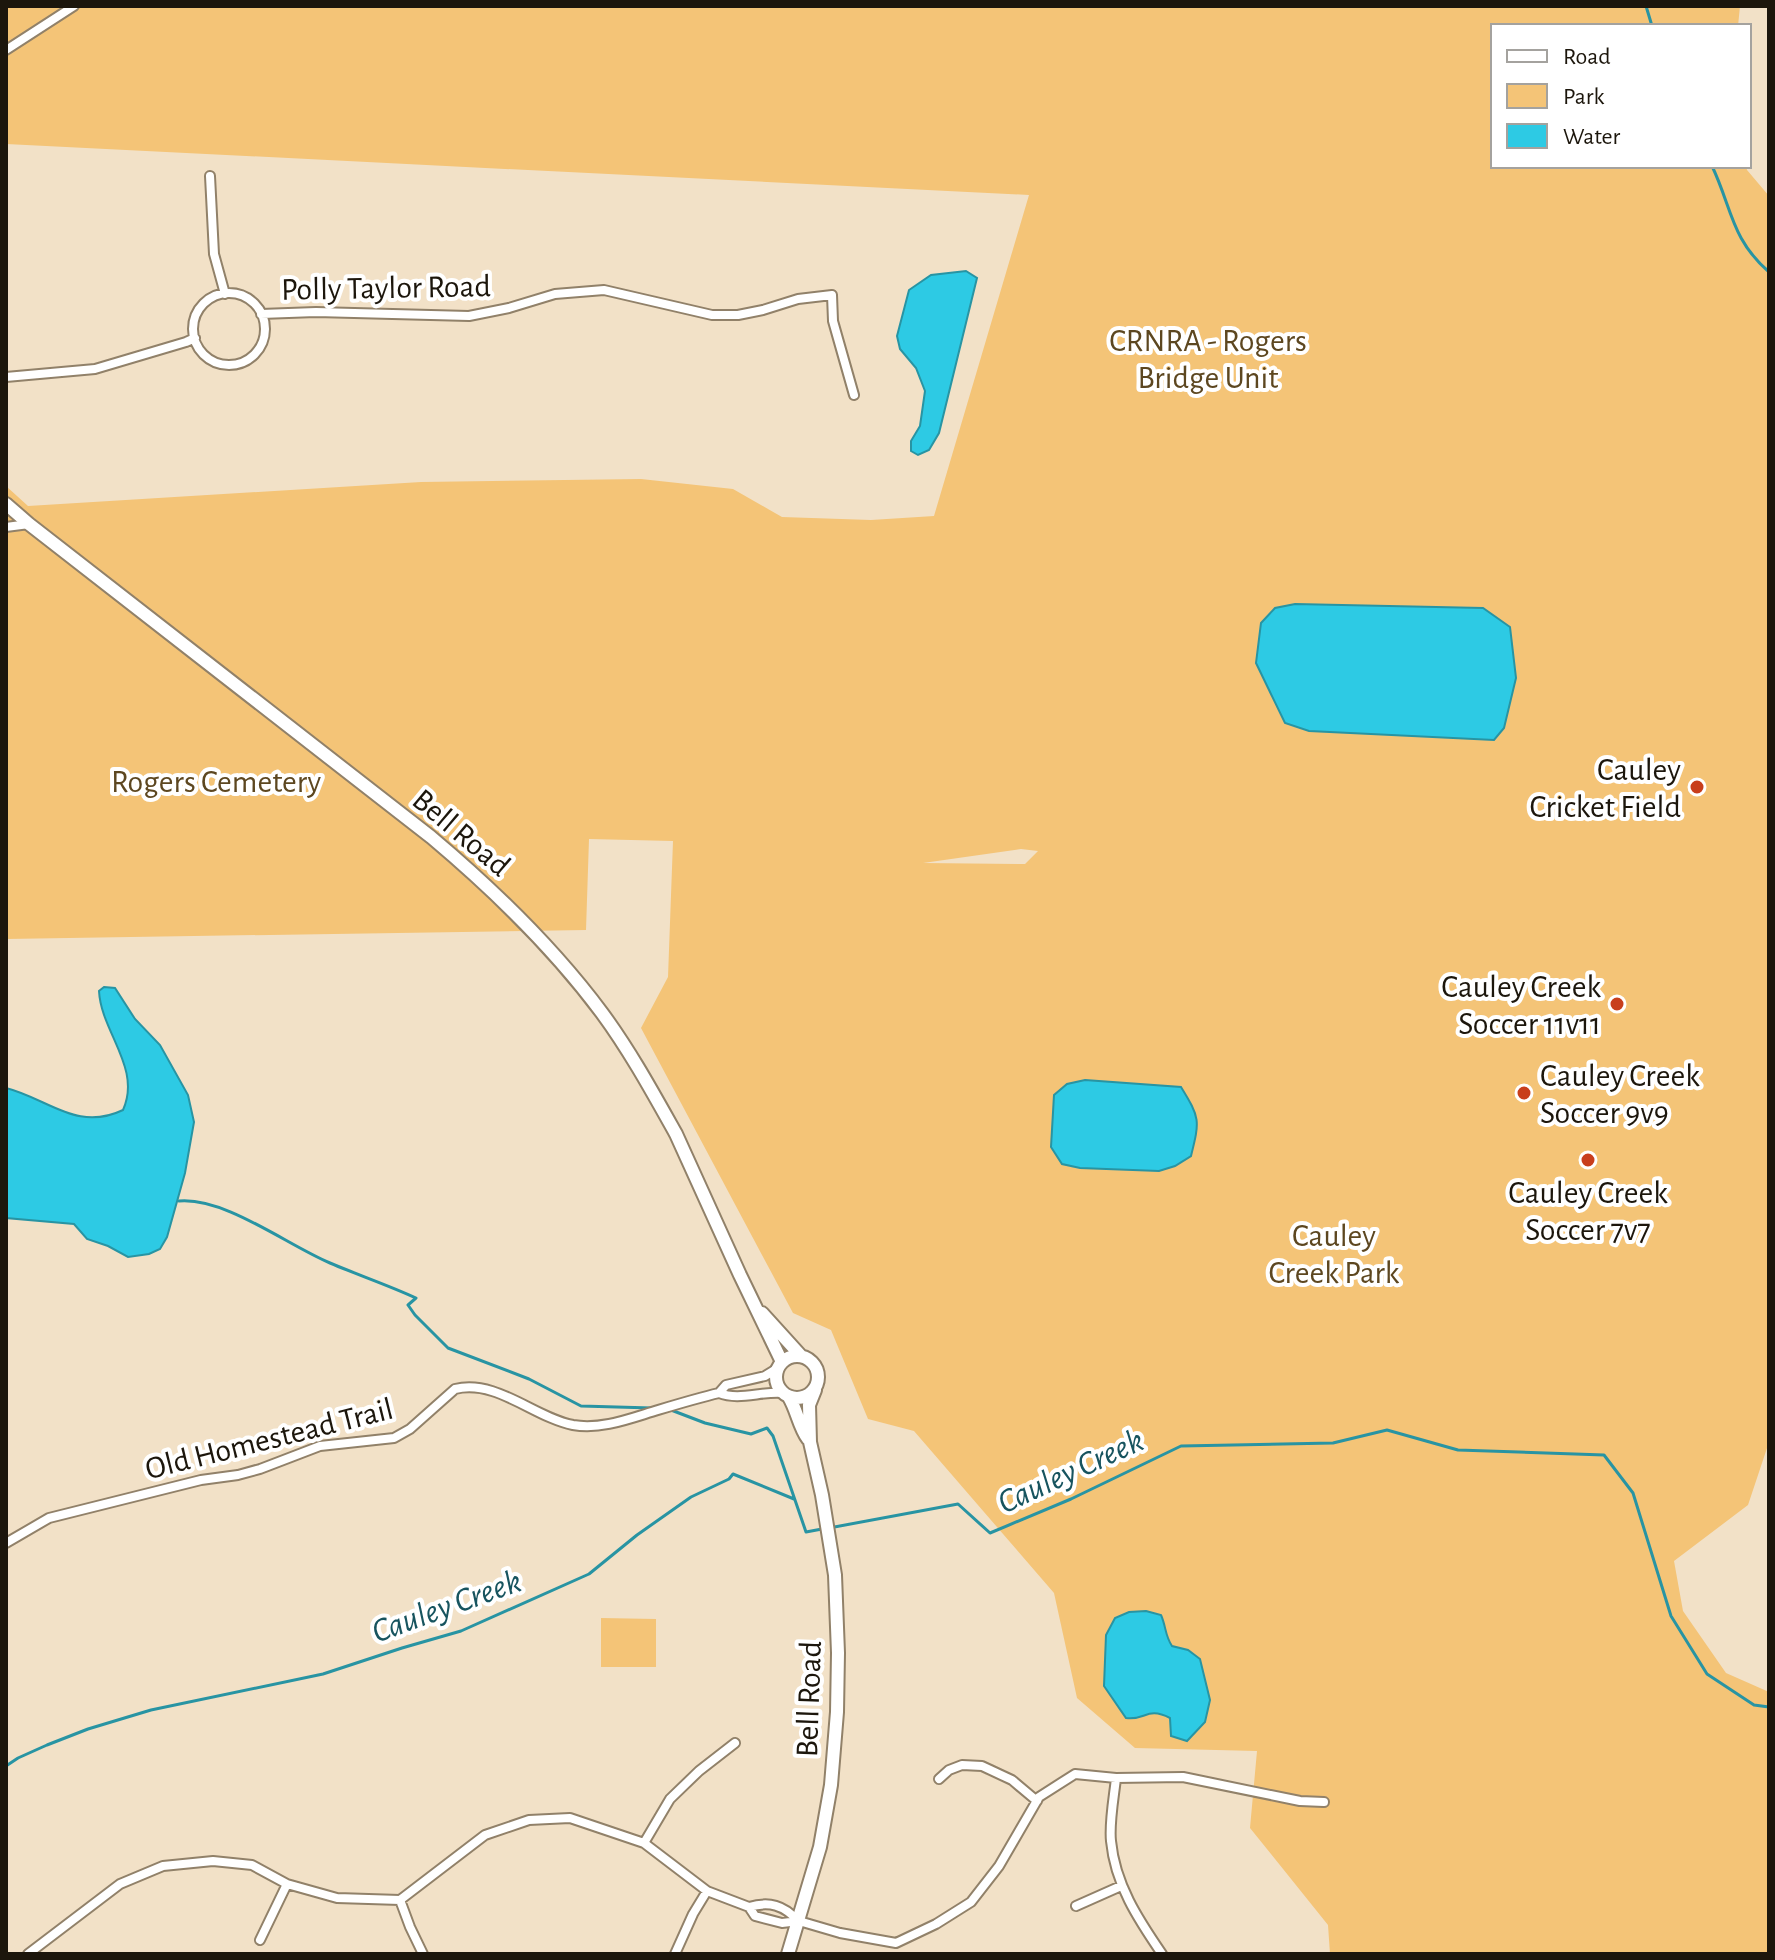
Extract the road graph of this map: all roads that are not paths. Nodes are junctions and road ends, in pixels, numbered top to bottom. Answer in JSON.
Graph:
{"nodes":[{"id":1,"x":74,"y":6,"type":"edge"},
{"id":2,"x":6,"y":50,"type":"edge"},
{"id":3,"x":210,"y":176,"type":"dead end"},
{"id":4,"x":225,"y":294,"type":"junction"},
{"id":5,"x":261,"y":314,"type":"junction"},
{"id":6,"x":195,"y":338,"type":"junction"},
{"id":7,"x":6,"y":377,"type":"edge"},
{"id":8,"x":854,"y":395,"type":"dead end"},
{"id":9,"x":6,"y":504,"type":"edge"},
{"id":10,"x":29,"y":524,"type":"junction"},
{"id":11,"x":6,"y":527,"type":"edge"},
{"id":12,"x":757,"y":1308,"type":"junction"},
{"id":13,"x":801,"y":1356,"type":"junction"},
{"id":14,"x":780,"y":1365,"type":"junction"},
{"id":15,"x":815,"y":1390,"type":"junction"},
{"id":16,"x":719,"y":1393,"type":"junction"},
{"id":17,"x":786,"y":1395,"type":"junction"},
{"id":18,"x":810,"y":1442,"type":"junction"},
{"id":19,"x":6,"y":1543,"type":"edge"},
{"id":20,"x":735,"y":1743,"type":"dead end"},
{"id":21,"x":1116,"y":1778,"type":"junction"},
{"id":22,"x":939,"y":1779,"type":"dead end"},
{"id":23,"x":1037,"y":1801,"type":"junction"},
{"id":24,"x":1324,"y":1802,"type":"dead end"},
{"id":25,"x":644,"y":1843,"type":"junction"},
{"id":26,"x":287,"y":1884,"type":"junction"},
{"id":27,"x":1121,"y":1886,"type":"junction"},
{"id":28,"x":707,"y":1891,"type":"junction"},
{"id":29,"x":400,"y":1900,"type":"junction"},
{"id":30,"x":1076,"y":1906,"type":"dead end"},
{"id":31,"x":749,"y":1907,"type":"junction"},
{"id":32,"x":799,"y":1921,"type":"junction"},
{"id":33,"x":260,"y":1940,"type":"dead end"},
{"id":34,"x":896,"y":1943,"type":"junction"},
{"id":35,"x":28,"y":1954,"type":"edge"},
{"id":36,"x":423,"y":1954,"type":"edge"},
{"id":37,"x":675,"y":1954,"type":"edge"},
{"id":38,"x":788,"y":1954,"type":"edge"},
{"id":39,"x":900,"y":1954,"type":"edge"},
{"id":40,"x":1162,"y":1954,"type":"edge"}],
"edges":[{"from":1,"to":2,"type":"street"},
{"from":3,"to":4,"type":"street"},
{"from":4,"to":5,"type":"street","name":"Polly Taylor Road"},
{"from":4,"to":6,"type":"street"},
{"from":5,"to":6,"type":"street","name":"Polly Taylor Road"},
{"from":5,"to":8,"type":"street","name":"Polly Taylor Road"},
{"from":6,"to":7,"type":"street"},
{"from":9,"to":10,"type":"street","name":"Bell Road"},
{"from":10,"to":11,"type":"street"},
{"from":10,"to":12,"type":"street","name":"Bell Road"},
{"from":12,"to":13,"type":"street","name":"Bell Road"},
{"from":12,"to":14,"type":"street","name":"Bell Road"},
{"from":13,"to":14,"type":"street"},
{"from":13,"to":15,"type":"street","name":"Bell Road"},
{"from":14,"to":16,"type":"street"},
{"from":14,"to":17,"type":"street","name":"Bell Road"},
{"from":15,"to":17,"type":"street"},
{"from":15,"to":18,"type":"street","name":"Bell Road"},
{"from":16,"to":17,"type":"street"},
{"from":16,"to":19,"type":"street","name":"Old Homestead Trail"},
{"from":17,"to":18,"type":"street","name":"Bell Road"},
{"from":18,"to":32,"type":"street","name":"Bell Road"},
{"from":20,"to":25,"type":"street"},
{"from":21,"to":23,"type":"street"},
{"from":21,"to":24,"type":"street"},
{"from":21,"to":27,"type":"street"},
{"from":22,"to":23,"type":"street"},
{"from":23,"to":34,"type":"street"},
{"from":25,"to":28,"type":"street"},
{"from":25,"to":29,"type":"street"},
{"from":26,"to":29,"type":"street"},
{"from":26,"to":33,"type":"street"},
{"from":26,"to":35,"type":"street"},
{"from":27,"to":30,"type":"street"},
{"from":27,"to":40,"type":"street"},
{"from":28,"to":31,"type":"street"},
{"from":28,"to":37,"type":"street"},
{"from":29,"to":36,"type":"street"},
{"from":31,"to":32,"type":"street"},
{"from":31,"to":32,"type":"street"},
{"from":32,"to":34,"type":"street"},
{"from":32,"to":38,"type":"street","name":"Bell Road"},
{"from":34,"to":39,"type":"street"}]}
